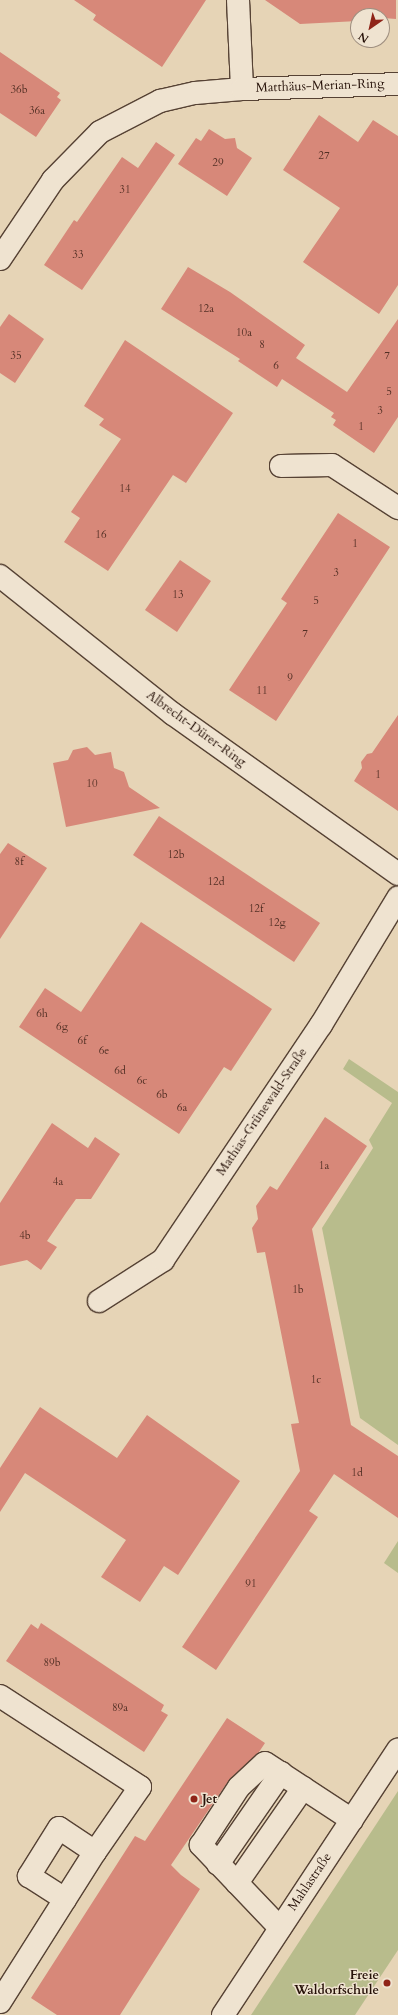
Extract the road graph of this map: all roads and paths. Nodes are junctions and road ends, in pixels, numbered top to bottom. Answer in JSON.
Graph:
{"nodes":[{"id":1,"x":238,"y":0,"type":"edge"},
{"id":2,"x":398,"y":84,"type":"edge"},
{"id":3,"x":242,"y":89,"type":"junction"},
{"id":4,"x":0,"y":259,"type":"edge"},
{"id":5,"x":281,"y":466,"type":"dead end"},
{"id":6,"x":395,"y":500,"type":"edge"},
{"id":7,"x":0,"y":576,"type":"edge"},
{"id":8,"x":398,"y":874,"type":"edge"},
{"id":9,"x":398,"y":898,"type":"edge"},
{"id":10,"x":99,"y":1301,"type":"dead end"},
{"id":11,"x":0,"y":1696,"type":"edge"},
{"id":12,"x":398,"y":1750,"type":"edge"},
{"id":13,"x":303,"y":1788,"type":"junction"},
{"id":14,"x":352,"y":1820,"type":"junction"},
{"id":15,"x":95,"y":1852,"type":"junction"},
{"id":16,"x":237,"y":1884,"type":"junction"},
{"id":17,"x":65,"y":1899,"type":"junction"},
{"id":18,"x":280,"y":1928,"type":"junction"},
{"id":19,"x":0,"y":2002,"type":"edge"},
{"id":20,"x":223,"y":2015,"type":"edge"}],
"edges":[{"from":1,"to":3,"type":"street","name":"Matthäus-Merian-Ring"},
{"from":2,"to":3,"type":"street","name":"Matthäus-Merian-Ring"},
{"from":3,"to":4,"type":"street","name":"Matthäus-Merian-Ring"},
{"from":5,"to":6,"type":"street"},
{"from":7,"to":8,"type":"street","name":"Albrecht-Dürer-Ring"},
{"from":9,"to":10,"type":"street","name":"Mathias-Grünewald-Straße"},
{"from":11,"to":15,"type":"street"},
{"from":12,"to":14,"type":"street","name":"Mahlastraße"},
{"from":13,"to":14,"type":"street"},
{"from":13,"to":16,"type":"street"},
{"from":13,"to":16,"type":"street"},
{"from":14,"to":18,"type":"street","name":"Mahlastraße"},
{"from":15,"to":17,"type":"street"},
{"from":15,"to":17,"type":"street"},
{"from":16,"to":18,"type":"street"},
{"from":17,"to":19,"type":"street"},
{"from":18,"to":20,"type":"street","name":"Mahlastraße"}]}
